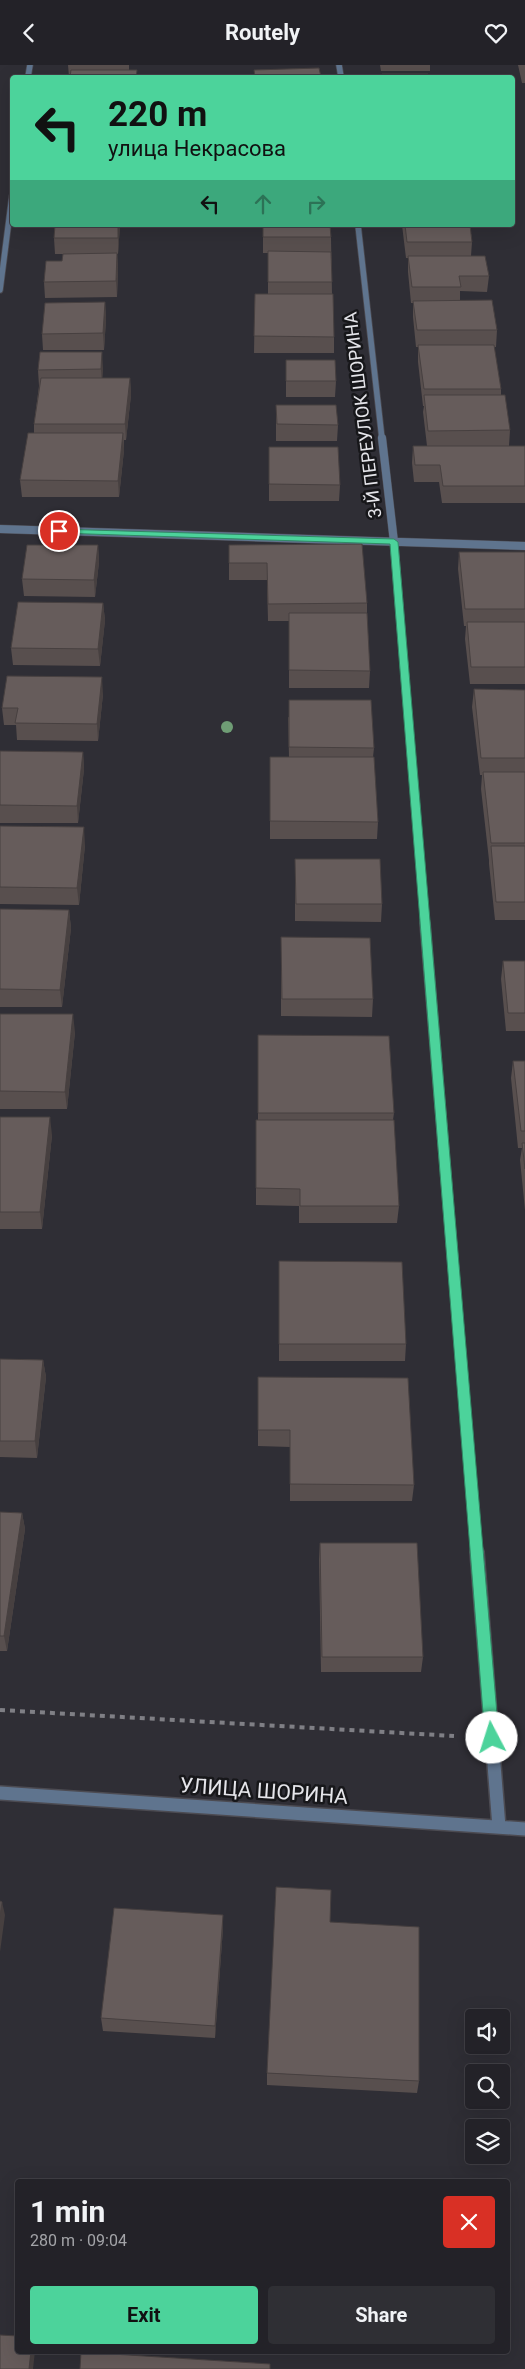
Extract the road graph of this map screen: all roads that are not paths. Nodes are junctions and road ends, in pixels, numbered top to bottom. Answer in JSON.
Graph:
{"nodes":[{"id":1,"x":10,"y":211,"type":"edge"},
{"id":2,"x":358,"y":227,"type":"edge"},
{"id":3,"x":0,"y":290,"type":"edge"},
{"id":4,"x":0,"y":529,"type":"edge"},
{"id":5,"x":394,"y":542,"type":"junction"},
{"id":6,"x":525,"y":546,"type":"edge"},
{"id":7,"x":0,"y":1793,"type":"edge"},
{"id":8,"x":499,"y":1827,"type":"junction"},
{"id":9,"x":525,"y":1829,"type":"edge"}],
"edges":[{"from":1,"to":3,"type":"street"},
{"from":2,"to":5,"type":"street","name":"3-Й ПЕРЕУЛОК ШОРИНА"},
{"from":4,"to":5,"type":"street"},
{"from":5,"to":6,"type":"street"},
{"from":5,"to":8,"type":"street","name":"3-Й ПЕРЕУЛОК ШОРИНА"},
{"from":7,"to":8,"type":"street","name":"УЛИЦА ШОРИНА"},
{"from":8,"to":9,"type":"street","name":"УЛИЦА ШОРИНА"}]}
